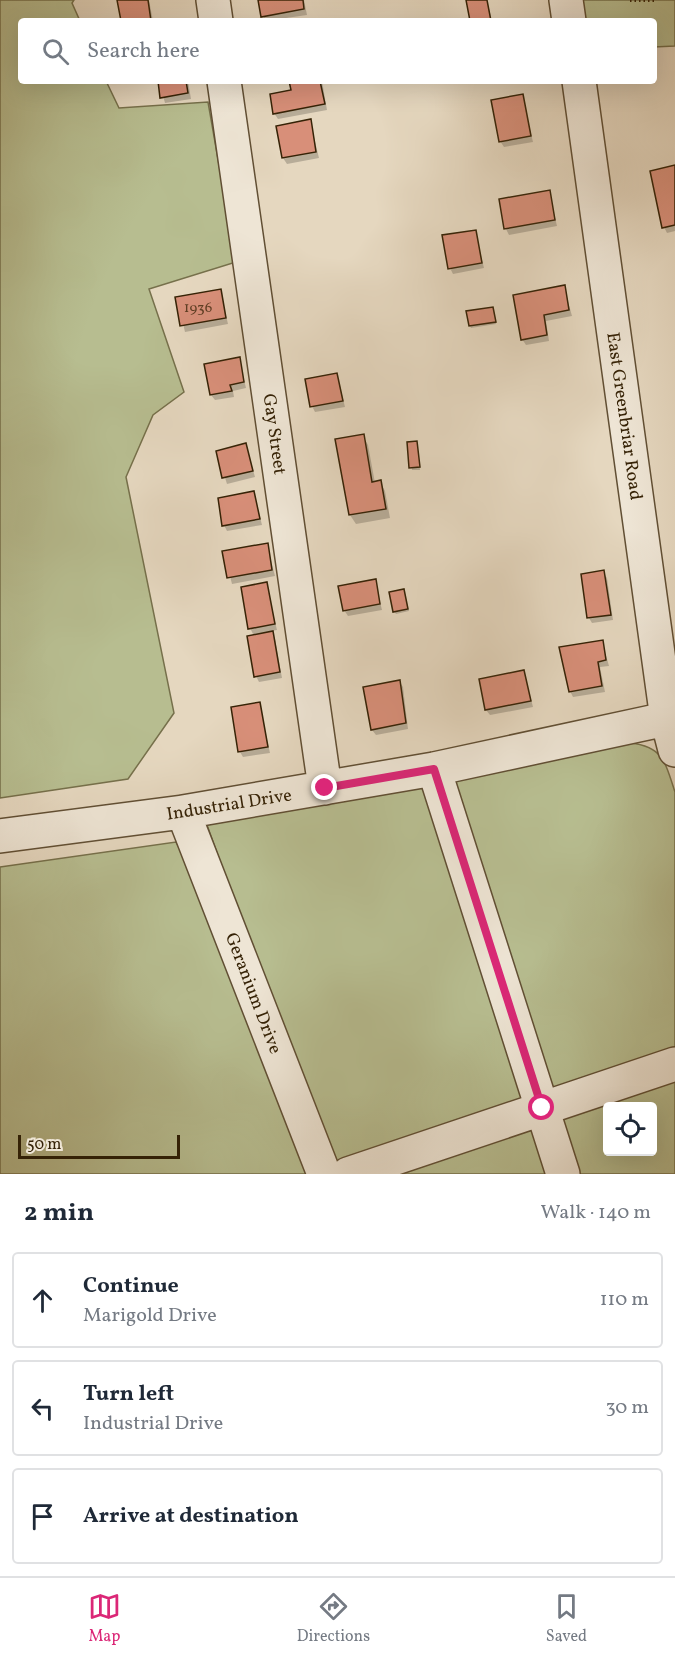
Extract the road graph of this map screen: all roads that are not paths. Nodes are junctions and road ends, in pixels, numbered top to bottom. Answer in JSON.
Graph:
{"nodes":[{"id":1,"x":213,"y":0,"type":"edge"},
{"id":2,"x":566,"y":0,"type":"edge"},
{"id":3,"x":216,"y":18,"type":"edge"},
{"id":4,"x":569,"y":18,"type":"edge"},
{"id":5,"x":224,"y":84,"type":"edge"},
{"id":6,"x":579,"y":84,"type":"edge"},
{"id":7,"x":671,"y":718,"type":"edge"},
{"id":8,"x":675,"y":750,"type":"edge"},
{"id":9,"x":434,"y":769,"type":"junction"},
{"id":10,"x":325,"y":788,"type":"junction"},
{"id":11,"x":183,"y":812,"type":"junction"},
{"id":12,"x":0,"y":836,"type":"edge"},
{"id":13,"x":675,"y":1064,"type":"edge"},
{"id":14,"x":542,"y":1108,"type":"junction"},
{"id":15,"x":324,"y":1174,"type":"edge"},
{"id":16,"x":348,"y":1174,"type":"edge"},
{"id":17,"x":563,"y":1174,"type":"edge"}],
"edges":[{"from":1,"to":3,"type":"street"},
{"from":2,"to":4,"type":"street"},
{"from":5,"to":10,"type":"street","name":"Gay Street"},
{"from":6,"to":7,"type":"street","name":"East Greenbriar Road"},
{"from":7,"to":8,"type":"street","name":"East Greenbriar Road"},
{"from":7,"to":9,"type":"street","name":"Industrial Drive"},
{"from":9,"to":10,"type":"street","name":"Industrial Drive"},
{"from":9,"to":14,"type":"street"},
{"from":10,"to":11,"type":"street","name":"Industrial Drive"},
{"from":11,"to":12,"type":"street","name":"Industrial Drive"},
{"from":11,"to":15,"type":"street","name":"Geranium Drive"},
{"from":13,"to":14,"type":"street"},
{"from":14,"to":16,"type":"street"},
{"from":14,"to":17,"type":"street"}]}
